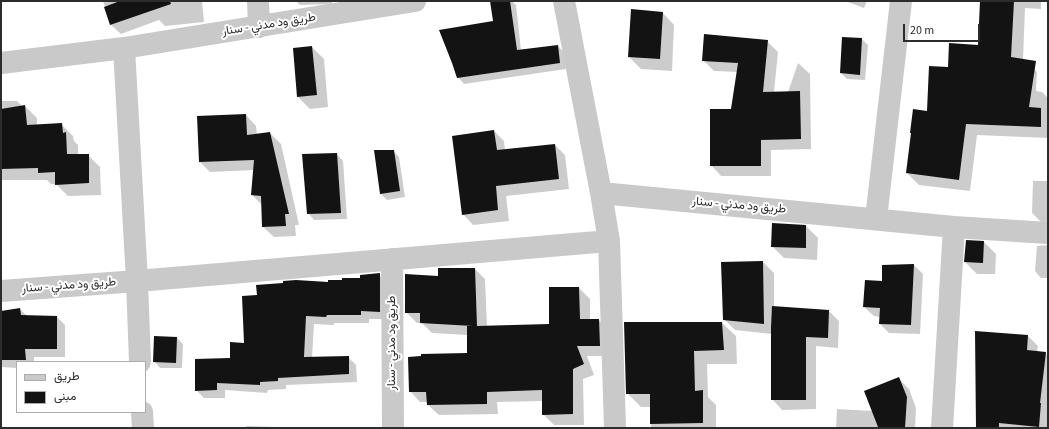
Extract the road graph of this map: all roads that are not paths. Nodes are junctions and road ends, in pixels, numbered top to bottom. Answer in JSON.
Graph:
{"nodes":[{"id":1,"x":258,"y":1,"type":"edge"},
{"id":2,"x":414,"y":1,"type":"edge"},
{"id":3,"x":564,"y":1,"type":"edge"},
{"id":4,"x":901,"y":1,"type":"edge"},
{"id":5,"x":259,"y":27,"type":"junction"},
{"id":6,"x":124,"y":48,"type":"junction"},
{"id":7,"x":1,"y":63,"type":"edge"},
{"id":8,"x":601,"y":193,"type":"junction"},
{"id":9,"x":876,"y":219,"type":"junction"},
{"id":10,"x":954,"y":227,"type":"junction"},
{"id":11,"x":1048,"y":233,"type":"edge"},
{"id":12,"x":609,"y":241,"type":"junction"},
{"id":13,"x":392,"y":259,"type":"junction"},
{"id":14,"x":137,"y":281,"type":"junction"},
{"id":15,"x":1,"y":291,"type":"edge"},
{"id":16,"x":140,"y":361,"type":"edge"},
{"id":17,"x":142,"y":413,"type":"edge"},
{"id":18,"x":143,"y":428,"type":"edge"},
{"id":19,"x":393,"y":428,"type":"edge"},
{"id":20,"x":615,"y":428,"type":"edge"},
{"id":21,"x":942,"y":428,"type":"edge"}],
"edges":[{"from":1,"to":5,"type":"street"},
{"from":2,"to":5,"type":"street","name":"طريق ود مدني - سنار"},
{"from":3,"to":8,"type":"street"},
{"from":4,"to":9,"type":"street"},
{"from":5,"to":6,"type":"street","name":"طريق ود مدني - سنار"},
{"from":6,"to":7,"type":"street","name":"طريق ود مدني - سنار"},
{"from":6,"to":14,"type":"street"},
{"from":8,"to":9,"type":"street","name":"طريق ود مدني - سنار"},
{"from":8,"to":12,"type":"street"},
{"from":9,"to":10,"type":"street","name":"طريق ود مدني - سنار"},
{"from":10,"to":11,"type":"street","name":"طريق ود مدني - سنار"},
{"from":10,"to":21,"type":"street"},
{"from":12,"to":13,"type":"street","name":"طريق ود مدني - سنار"},
{"from":12,"to":20,"type":"street"},
{"from":13,"to":14,"type":"street","name":"طريق ود مدني - سنار"},
{"from":13,"to":19,"type":"street","name":"طريق ود مدني - سنار"},
{"from":14,"to":15,"type":"street","name":"طريق ود مدني - سنار"},
{"from":14,"to":16,"type":"street"},
{"from":17,"to":18,"type":"street"}]}
